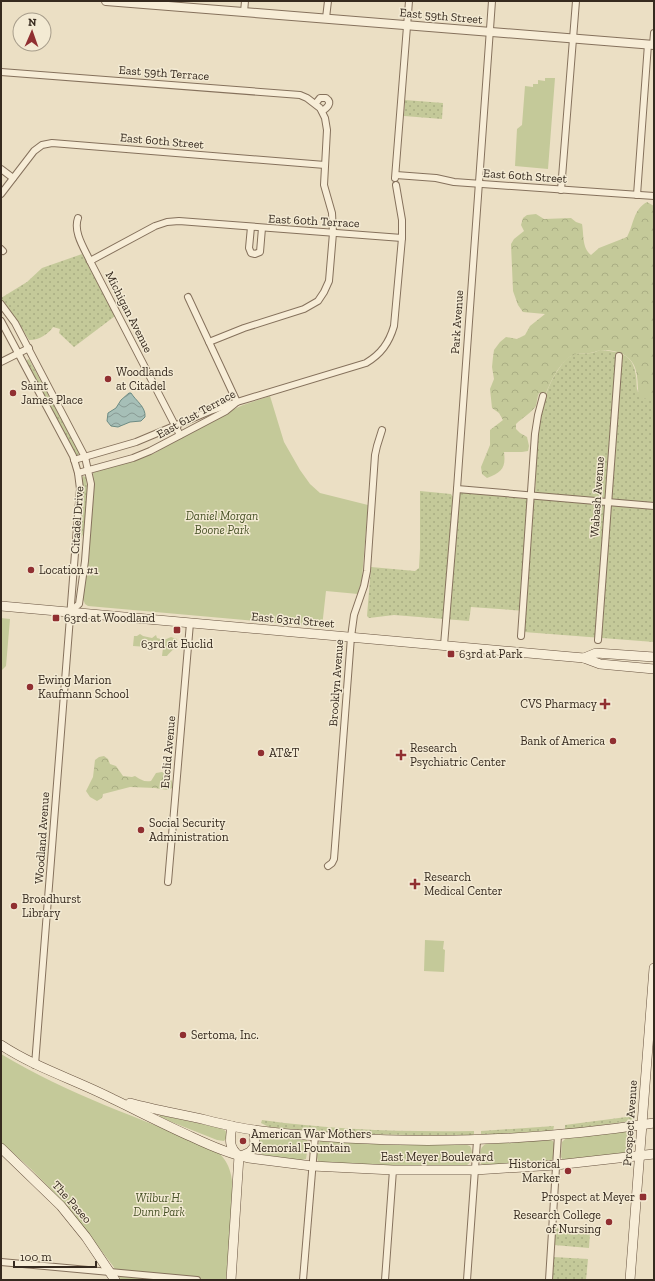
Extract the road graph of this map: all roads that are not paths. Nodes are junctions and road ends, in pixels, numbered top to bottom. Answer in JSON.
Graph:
{"nodes":[{"id":1,"x":106,"y":1,"type":"edge"},
{"id":2,"x":245,"y":1,"type":"edge"},
{"id":3,"x":328,"y":1,"type":"edge"},
{"id":4,"x":409,"y":1,"type":"edge"},
{"id":5,"x":492,"y":1,"type":"edge"},
{"id":6,"x":576,"y":1,"type":"edge"},
{"id":7,"x":163,"y":3,"type":"edge"},
{"id":8,"x":244,"y":12,"type":"junction"},
{"id":9,"x":326,"y":18,"type":"junction"},
{"id":10,"x":407,"y":25,"type":"junction"},
{"id":11,"x":489,"y":32,"type":"junction"},
{"id":12,"x":654,"y":34,"type":"edge"},
{"id":13,"x":573,"y":38,"type":"junction"},
{"id":14,"x":652,"y":45,"type":"edge"},
{"id":15,"x":1,"y":72,"type":"edge"},
{"id":16,"x":325,"y":165,"type":"junction"},
{"id":17,"x":1,"y":169,"type":"edge"},
{"id":18,"x":13,"y":178,"type":"junction"},
{"id":19,"x":396,"y":179,"type":"junction"},
{"id":20,"x":478,"y":184,"type":"junction"},
{"id":21,"x":561,"y":190,"type":"junction"},
{"id":22,"x":1,"y":194,"type":"edge"},
{"id":23,"x":637,"y":195,"type":"junction"},
{"id":24,"x":654,"y":196,"type":"edge"},
{"id":25,"x":78,"y":218,"type":"dead end"},
{"id":26,"x":251,"y":227,"type":"junction"},
{"id":27,"x":262,"y":228,"type":"junction"},
{"id":28,"x":333,"y":233,"type":"junction"},
{"id":29,"x":402,"y":238,"type":"junction"},
{"id":30,"x":90,"y":261,"type":"junction"},
{"id":31,"x":188,"y":297,"type":"dead end"},
{"id":32,"x":1,"y":304,"type":"edge"},
{"id":33,"x":1,"y":321,"type":"edge"},
{"id":34,"x":209,"y":342,"type":"junction"},
{"id":35,"x":29,"y":348,"type":"junction"},
{"id":36,"x":19,"y":353,"type":"junction"},
{"id":37,"x":619,"y":356,"type":"dead end"},
{"id":38,"x":1,"y":362,"type":"edge"},
{"id":39,"x":543,"y":396,"type":"dead end"},
{"id":40,"x":237,"y":402,"type":"junction"},
{"id":41,"x":174,"y":426,"type":"junction"},
{"id":42,"x":382,"y":430,"type":"dead end"},
{"id":43,"x":180,"y":435,"type":"junction"},
{"id":44,"x":85,"y":457,"type":"junction"},
{"id":45,"x":74,"y":460,"type":"junction"},
{"id":46,"x":89,"y":470,"type":"junction"},
{"id":47,"x":78,"y":473,"type":"junction"},
{"id":48,"x":457,"y":489,"type":"junction"},
{"id":49,"x":531,"y":495,"type":"junction"},
{"id":50,"x":608,"y":502,"type":"junction"},
{"id":51,"x":654,"y":506,"type":"edge"},
{"id":52,"x":1,"y":606,"type":"edge"},
{"id":53,"x":70,"y":612,"type":"junction"},
{"id":54,"x":190,"y":623,"type":"junction"},
{"id":55,"x":521,"y":636,"type":"dead end"},
{"id":56,"x":351,"y":637,"type":"junction"},
{"id":57,"x":598,"y":640,"type":"dead end"},
{"id":58,"x":444,"y":645,"type":"junction"},
{"id":59,"x":654,"y":657,"type":"edge"},
{"id":60,"x":584,"y":658,"type":"junction"},
{"id":61,"x":654,"y":669,"type":"edge"},
{"id":62,"x":328,"y":866,"type":"dead end"},
{"id":63,"x":168,"y":882,"type":"dead end"},
{"id":64,"x":654,"y":968,"type":"edge"},
{"id":65,"x":1,"y":1045,"type":"edge"},
{"id":66,"x":35,"y":1065,"type":"junction"},
{"id":67,"x":112,"y":1098,"type":"junction"},
{"id":68,"x":654,"y":1123,"type":"edge"},
{"id":69,"x":642,"y":1125,"type":"junction"},
{"id":70,"x":232,"y":1126,"type":"junction"},
{"id":71,"x":254,"y":1130,"type":"junction"},
{"id":72,"x":558,"y":1135,"type":"junction"},
{"id":73,"x":314,"y":1136,"type":"junction"},
{"id":74,"x":476,"y":1141,"type":"junction"},
{"id":75,"x":1,"y":1148,"type":"edge"},
{"id":76,"x":654,"y":1154,"type":"edge"},
{"id":77,"x":239,"y":1156,"type":"junction"},
{"id":78,"x":640,"y":1156,"type":"junction"},
{"id":79,"x":556,"y":1165,"type":"junction"},
{"id":80,"x":312,"y":1166,"type":"junction"},
{"id":81,"x":393,"y":1170,"type":"junction"},
{"id":82,"x":475,"y":1170,"type":"junction"},
{"id":83,"x":1,"y":1262,"type":"edge"},
{"id":84,"x":113,"y":1276,"type":"edge"},
{"id":85,"x":197,"y":1280,"type":"edge"},
{"id":86,"x":231,"y":1280,"type":"edge"},
{"id":87,"x":302,"y":1280,"type":"edge"},
{"id":88,"x":385,"y":1280,"type":"edge"},
{"id":89,"x":467,"y":1280,"type":"edge"},
{"id":90,"x":549,"y":1280,"type":"edge"},
{"id":91,"x":630,"y":1280,"type":"edge"}],
"edges":[{"from":1,"to":7,"type":"street","name":"East 59th Street"},
{"from":2,"to":8,"type":"street"},
{"from":3,"to":9,"type":"street"},
{"from":4,"to":10,"type":"street"},
{"from":5,"to":11,"type":"street","name":"Park Avenue"},
{"from":6,"to":13,"type":"street"},
{"from":7,"to":8,"type":"street","name":"East 59th Street"},
{"from":8,"to":9,"type":"street","name":"East 59th Street"},
{"from":9,"to":10,"type":"street","name":"East 59th Street"},
{"from":10,"to":11,"type":"street","name":"East 59th Street"},
{"from":10,"to":19,"type":"street"},
{"from":11,"to":13,"type":"street","name":"East 59th Street"},
{"from":11,"to":20,"type":"street","name":"Park Avenue"},
{"from":12,"to":14,"type":"street"},
{"from":13,"to":14,"type":"street","name":"East 59th Street"},
{"from":13,"to":21,"type":"street"},
{"from":14,"to":23,"type":"street"},
{"from":15,"to":16,"type":"street","name":"East 59th Terrace"},
{"from":16,"to":18,"type":"street","name":"East 60th Street"},
{"from":16,"to":28,"type":"street"},
{"from":17,"to":18,"type":"street"},
{"from":18,"to":22,"type":"street"},
{"from":19,"to":20,"type":"street","name":"East 60th Street"},
{"from":19,"to":29,"type":"street"},
{"from":20,"to":21,"type":"street","name":"East 60th Street"},
{"from":20,"to":48,"type":"street","name":"Park Avenue"},
{"from":21,"to":23,"type":"street","name":"East 60th Street"},
{"from":23,"to":24,"type":"street","name":"East 60th Street"},
{"from":25,"to":30,"type":"street","name":"Michigan Avenue"},
{"from":26,"to":27,"type":"street"},
{"from":26,"to":27,"type":"street","name":"East 60th Terrace"},
{"from":26,"to":30,"type":"street","name":"East 60th Terrace"},
{"from":27,"to":28,"type":"street","name":"East 60th Terrace"},
{"from":28,"to":29,"type":"street","name":"East 60th Terrace"},
{"from":28,"to":34,"type":"street"},
{"from":29,"to":40,"type":"street","name":"East 61st Terrace"},
{"from":30,"to":41,"type":"street","name":"Michigan Avenue"},
{"from":31,"to":34,"type":"street"},
{"from":32,"to":35,"type":"street","name":"Citadel Drive"},
{"from":33,"to":36,"type":"street","name":"Citadel Drive"},
{"from":34,"to":40,"type":"street"},
{"from":35,"to":36,"type":"street"},
{"from":35,"to":44,"type":"street","name":"Citadel Drive"},
{"from":36,"to":38,"type":"street"},
{"from":36,"to":45,"type":"street","name":"Citadel Drive"},
{"from":37,"to":50,"type":"street","name":"Wabash Avenue"},
{"from":39,"to":49,"type":"street"},
{"from":40,"to":41,"type":"street"},
{"from":40,"to":43,"type":"street","name":"East 61st Terrace"},
{"from":41,"to":43,"type":"street","name":"Michigan Avenue"},
{"from":41,"to":44,"type":"street"},
{"from":42,"to":56,"type":"street","name":"Brooklyn Avenue"},
{"from":43,"to":46,"type":"street","name":"East 61st Terrace"},
{"from":44,"to":45,"type":"street"},
{"from":44,"to":46,"type":"street","name":"Citadel Drive"},
{"from":45,"to":47,"type":"street","name":"Citadel Drive"},
{"from":46,"to":47,"type":"street","name":"East 61st Terrace"},
{"from":46,"to":53,"type":"street","name":"Citadel Drive"},
{"from":47,"to":53,"type":"street","name":"Citadel Drive"},
{"from":48,"to":49,"type":"street"},
{"from":48,"to":58,"type":"street","name":"Park Avenue"},
{"from":49,"to":50,"type":"street"},
{"from":49,"to":55,"type":"street"},
{"from":50,"to":51,"type":"street"},
{"from":50,"to":57,"type":"street","name":"Wabash Avenue"},
{"from":52,"to":53,"type":"main road","name":"East 63rd Street"},
{"from":53,"to":54,"type":"main road","name":"East 63rd Street"},
{"from":53,"to":66,"type":"street","name":"Woodland Avenue"},
{"from":54,"to":56,"type":"main road","name":"East 63rd Street"},
{"from":54,"to":63,"type":"street","name":"Euclid Avenue"},
{"from":56,"to":58,"type":"main road","name":"East 63rd Street"},
{"from":56,"to":62,"type":"street","name":"Brooklyn Avenue"},
{"from":58,"to":60,"type":"main road","name":"East 63rd Street"},
{"from":59,"to":60,"type":"main road","name":"East 63rd Street"},
{"from":60,"to":61,"type":"main road","name":"East 63rd Street"},
{"from":64,"to":69,"type":"main road","name":"Prospect Avenue"},
{"from":65,"to":66,"type":"main road","name":"East Meyer Boulevard"},
{"from":66,"to":67,"type":"main road","name":"East Meyer Boulevard"},
{"from":67,"to":70,"type":"main road","name":"East Meyer Boulevard"},
{"from":67,"to":77,"type":"main road","name":"East Meyer Boulevard"},
{"from":68,"to":69,"type":"main road","name":"East Meyer Boulevard"},
{"from":69,"to":72,"type":"main road","name":"East Meyer Boulevard"},
{"from":69,"to":78,"type":"main road","name":"Prospect Avenue"},
{"from":70,"to":71,"type":"main road"},
{"from":70,"to":77,"type":"main road"},
{"from":71,"to":73,"type":"main road","name":"East Meyer Boulevard"},
{"from":71,"to":77,"type":"main road"},
{"from":72,"to":74,"type":"main road","name":"East Meyer Boulevard"},
{"from":72,"to":79,"type":"street"},
{"from":73,"to":74,"type":"main road","name":"East Meyer Boulevard"},
{"from":73,"to":80,"type":"street"},
{"from":74,"to":82,"type":"street"},
{"from":75,"to":84,"type":"main road","name":"The Paseo"},
{"from":76,"to":78,"type":"main road","name":"East Meyer Boulevard"},
{"from":77,"to":80,"type":"main road","name":"East Meyer Boulevard"},
{"from":77,"to":86,"type":"main road"},
{"from":78,"to":79,"type":"main road","name":"East Meyer Boulevard"},
{"from":78,"to":91,"type":"main road","name":"Prospect Avenue"},
{"from":79,"to":82,"type":"main road","name":"East Meyer Boulevard"},
{"from":79,"to":90,"type":"street"},
{"from":80,"to":81,"type":"main road","name":"East Meyer Boulevard"},
{"from":80,"to":87,"type":"street"},
{"from":81,"to":82,"type":"main road","name":"East Meyer Boulevard"},
{"from":81,"to":88,"type":"street"},
{"from":82,"to":89,"type":"street"},
{"from":83,"to":84,"type":"street"},
{"from":84,"to":85,"type":"street"}]}
